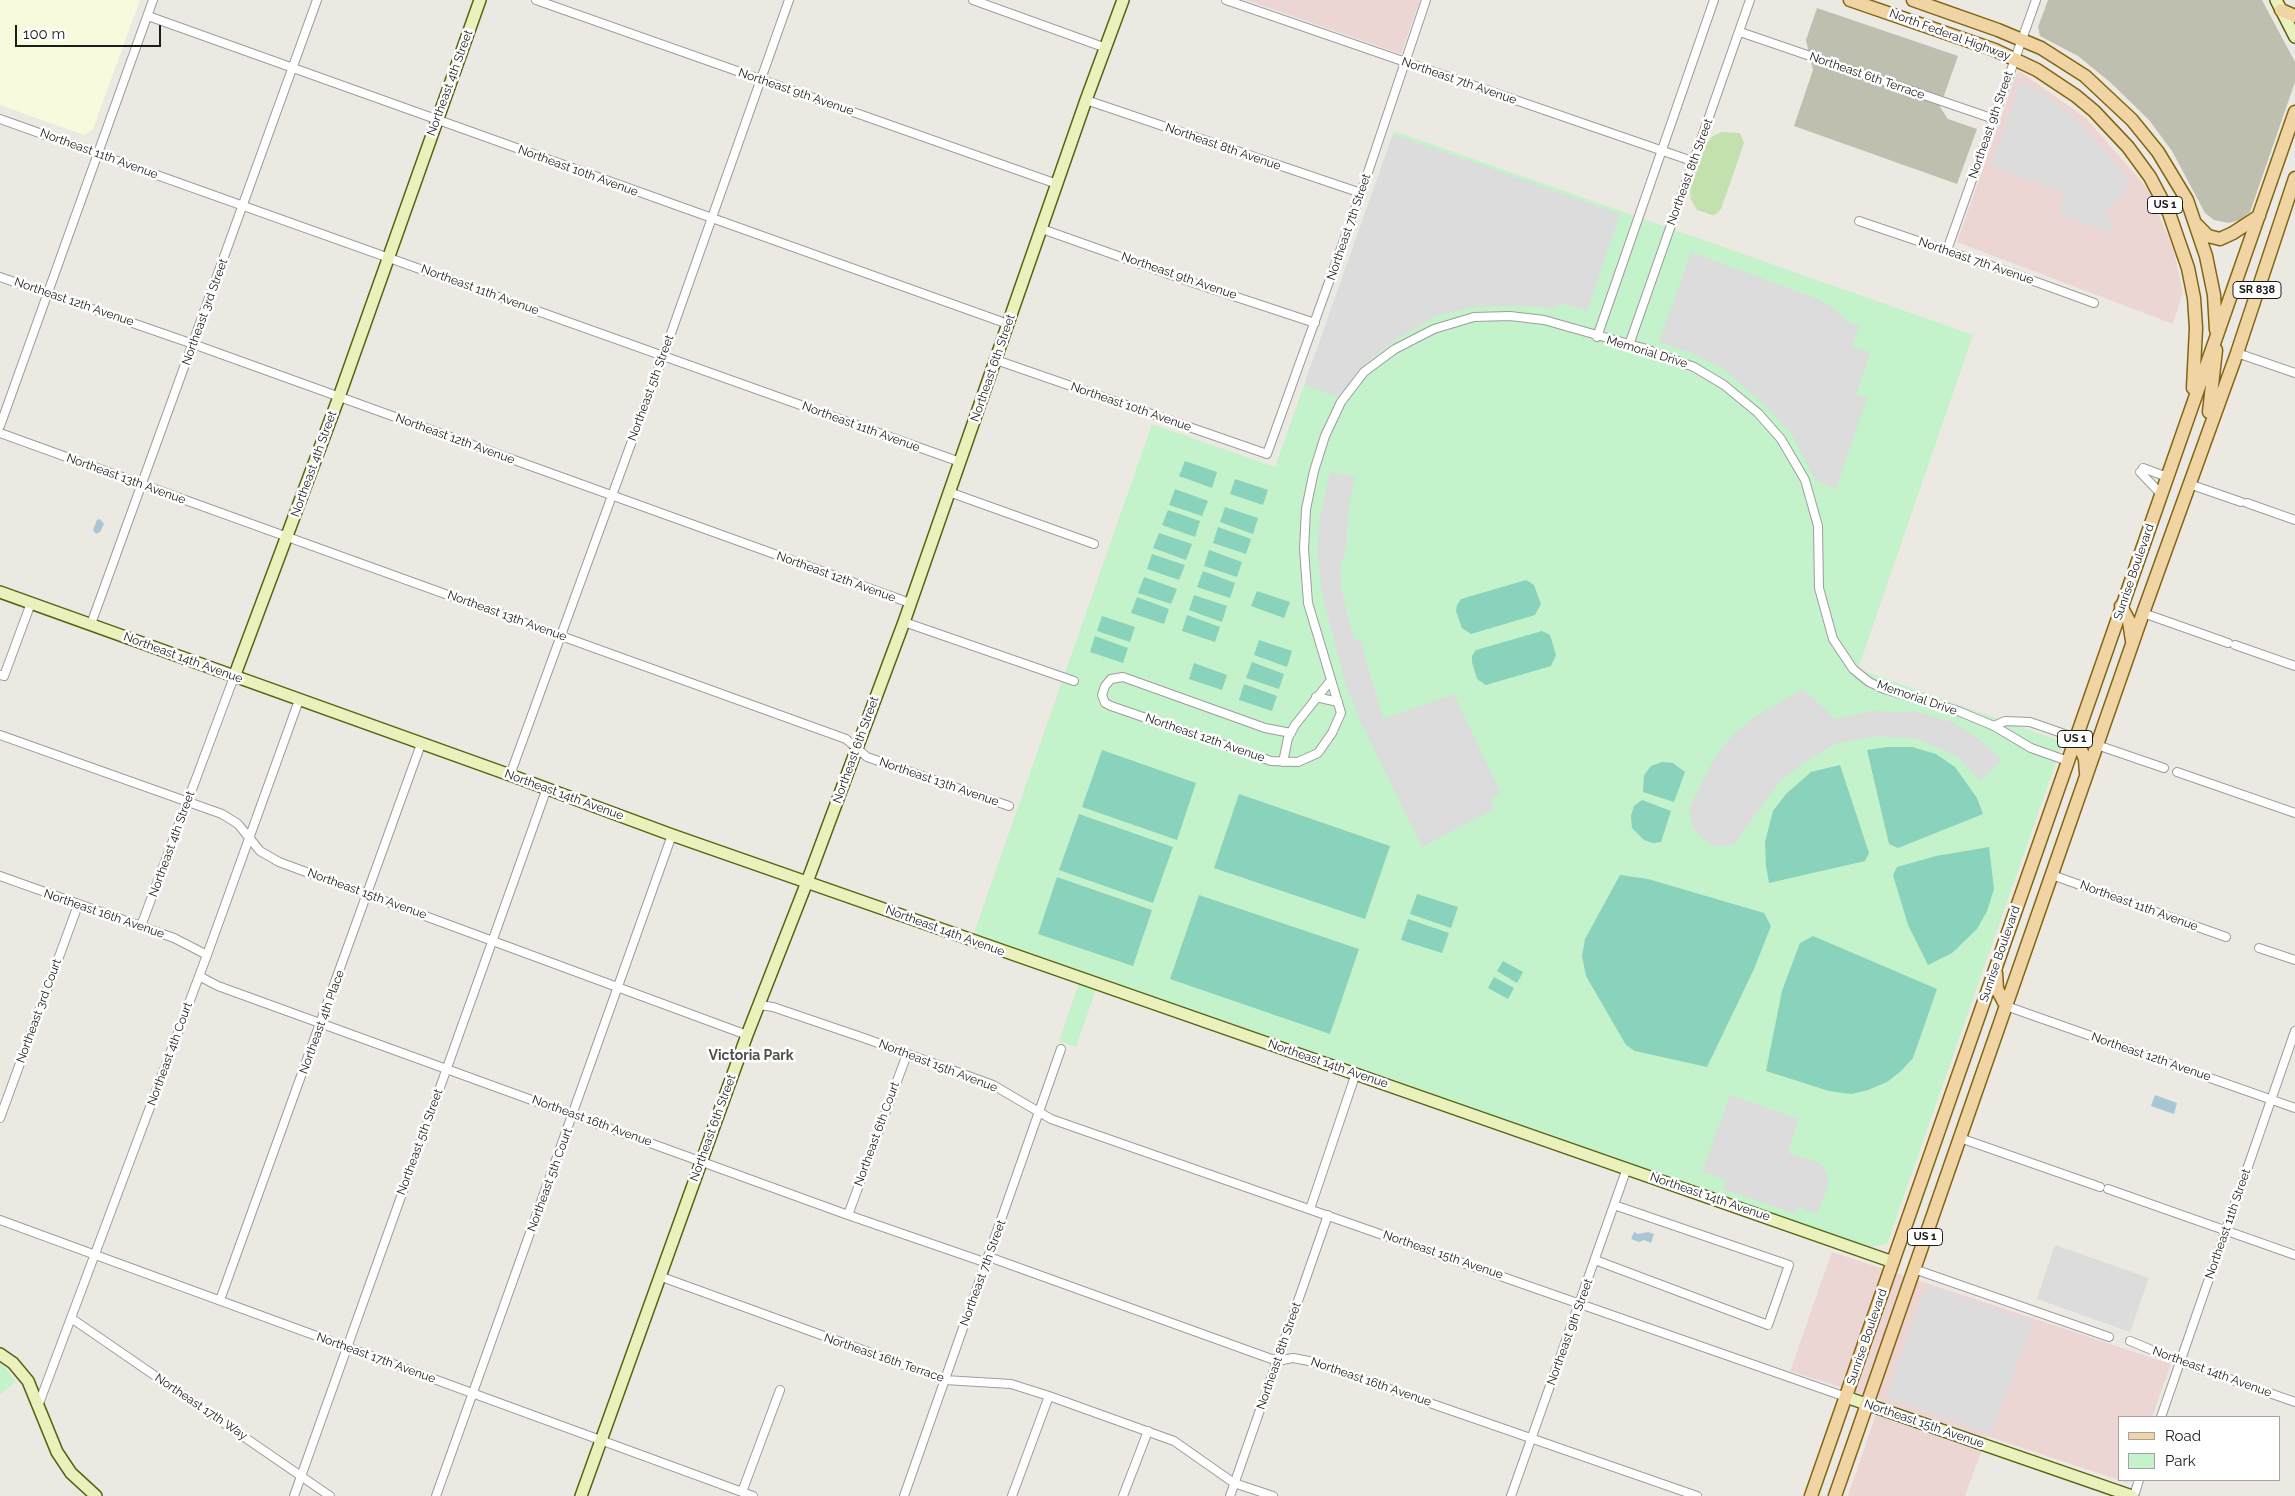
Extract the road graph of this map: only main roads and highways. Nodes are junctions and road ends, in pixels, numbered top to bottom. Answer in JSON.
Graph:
{"nodes":[{"id":1,"x":1850,"y":0,"type":"edge"},
{"id":2,"x":1913,"y":0,"type":"edge"},
{"id":3,"x":2279,"y":5,"type":"edge"},
{"id":4,"x":2295,"y":16,"type":"edge"},
{"id":5,"x":2295,"y":112,"type":"edge"},
{"id":6,"x":2295,"y":178,"type":"edge"},
{"id":7,"x":2259,"y":216,"type":"junction"},
{"id":8,"x":2195,"y":222,"type":"junction"},
{"id":9,"x":2217,"y":337,"type":"junction"},
{"id":10,"x":2189,"y":412,"type":"junction"},
{"id":11,"x":2204,"y":442,"type":"junction"},
{"id":12,"x":2121,"y":606,"type":"junction"},
{"id":13,"x":2132,"y":644,"type":"junction"},
{"id":14,"x":2076,"y":738,"type":"junction"},
{"id":15,"x":2086,"y":778,"type":"junction"},
{"id":16,"x":1996,"y":966,"type":"junction"},
{"id":17,"x":2006,"y":1006,"type":"junction"},
{"id":18,"x":1812,"y":1496,"type":"edge"},
{"id":19,"x":1835,"y":1496,"type":"edge"}],
"edges":[{"from":1,"to":10,"type":"main road","name":"North Federal Highway","number":"US 1"},
{"from":2,"to":8,"type":"main road","name":"North Federal Highway","number":"US 1"},
{"from":3,"to":4,"type":"main road"},
{"from":5,"to":7,"type":"main road","number":"SR 838"},
{"from":6,"to":11,"type":"main road","number":"SR 838"},
{"from":7,"to":8,"type":"main road"},
{"from":7,"to":9,"type":"main road","number":"SR 838"},
{"from":8,"to":9,"type":"main road","name":"North Federal Highway","number":"US 1"},
{"from":9,"to":10,"type":"main road","number":"SR 838"},
{"from":9,"to":11,"type":"main road"},
{"from":10,"to":12,"type":"main road","name":"Sunrise Boulevard","number":"US 1"},
{"from":11,"to":13,"type":"main road","name":"Sunrise Boulevard","number":"US 1"},
{"from":12,"to":13,"type":"main road"},
{"from":12,"to":14,"type":"main road","name":"Sunrise Boulevard","number":"US 1"},
{"from":13,"to":15,"type":"main road","name":"Sunrise Boulevard","number":"US 1"},
{"from":14,"to":15,"type":"main road"},
{"from":14,"to":16,"type":"main road","name":"Sunrise Boulevard","number":"US 1"},
{"from":15,"to":17,"type":"main road","name":"Sunrise Boulevard","number":"US 1"},
{"from":16,"to":17,"type":"main road"},
{"from":16,"to":18,"type":"main road","name":"Sunrise Boulevard","number":"US 1"},
{"from":17,"to":19,"type":"main road","name":"Sunrise Boulevard","number":"US 1"}]}
